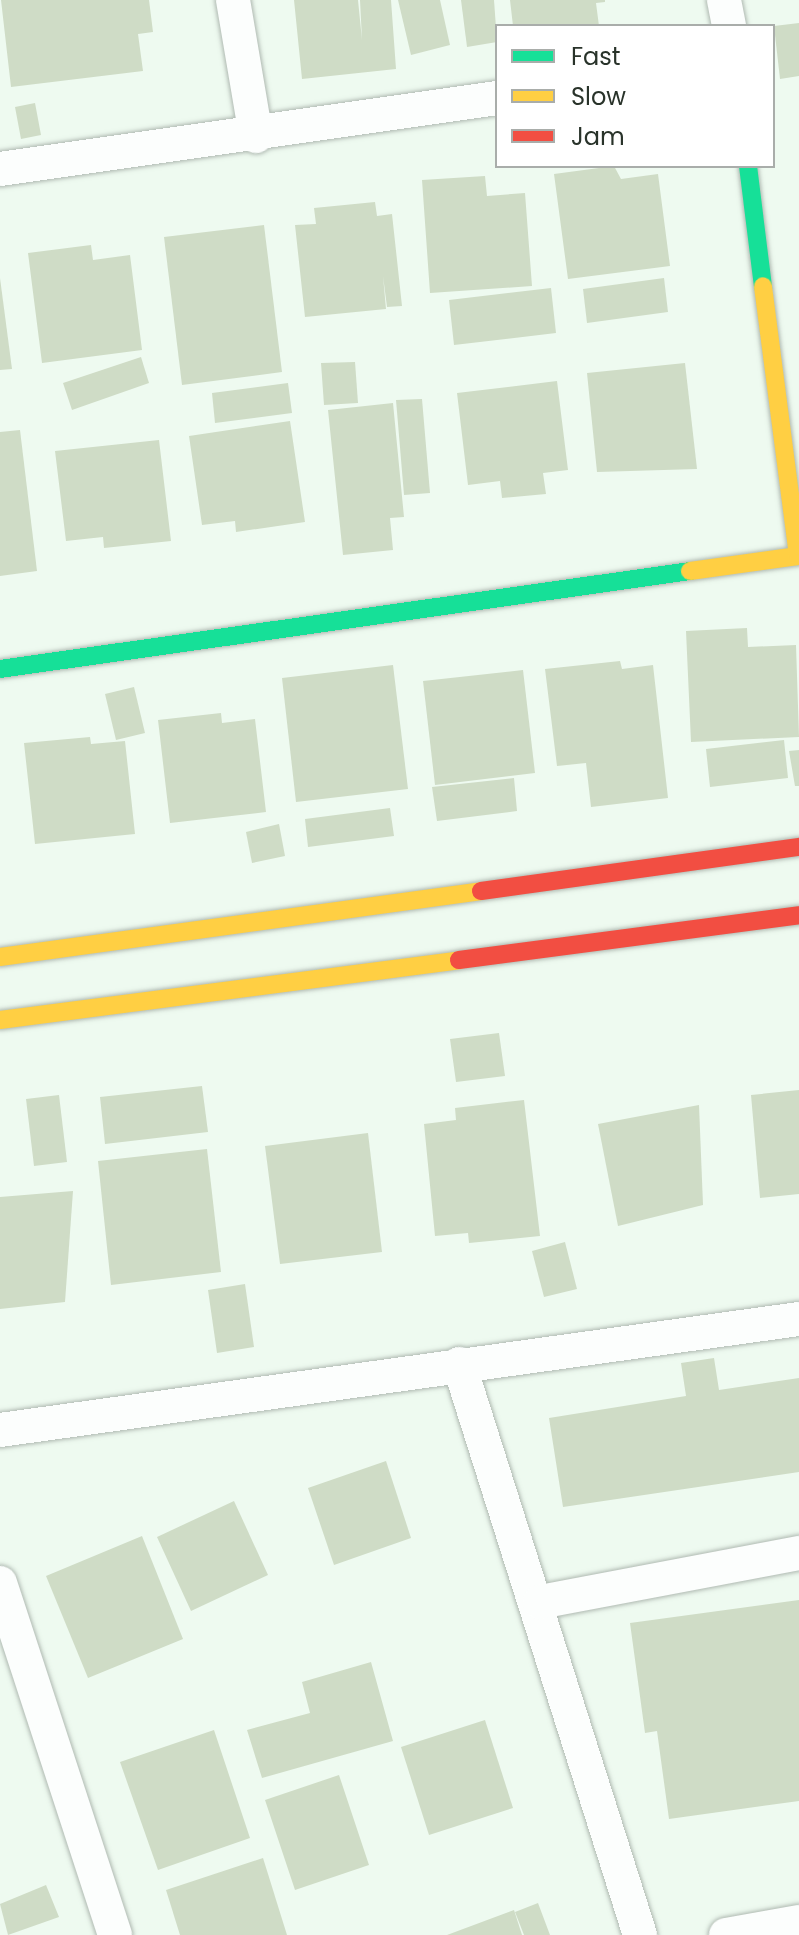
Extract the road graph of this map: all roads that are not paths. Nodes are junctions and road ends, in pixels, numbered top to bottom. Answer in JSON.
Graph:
{"nodes":[{"id":1,"x":233,"y":0,"type":"edge"},
{"id":2,"x":724,"y":0,"type":"edge"},
{"id":3,"x":729,"y":24,"type":"edge"},
{"id":4,"x":495,"y":98,"type":"edge"},
{"id":5,"x":256,"y":136,"type":"junction"},
{"id":6,"x":748,"y":168,"type":"edge"},
{"id":7,"x":0,"y":169,"type":"edge"},
{"id":8,"x":0,"y":669,"type":"edge"},
{"id":9,"x":799,"y":847,"type":"edge"},
{"id":10,"x":799,"y":915,"type":"edge"},
{"id":11,"x":0,"y":957,"type":"edge"},
{"id":12,"x":0,"y":1020,"type":"edge"},
{"id":13,"x":799,"y":1319,"type":"edge"},
{"id":14,"x":459,"y":1364,"type":"junction"},
{"id":15,"x":0,"y":1430,"type":"edge"},
{"id":16,"x":799,"y":1553,"type":"edge"},
{"id":17,"x":0,"y":1583,"type":"edge"},
{"id":18,"x":540,"y":1602,"type":"junction"},
{"id":19,"x":799,"y":1922,"type":"edge"},
{"id":20,"x":115,"y":1935,"type":"edge"},
{"id":21,"x":640,"y":1935,"type":"edge"},
{"id":22,"x":726,"y":1935,"type":"edge"}],
"edges":[{"from":1,"to":5,"type":"street"},
{"from":2,"to":3,"type":"street"},
{"from":4,"to":5,"type":"street"},
{"from":5,"to":7,"type":"street"},
{"from":6,"to":8,"type":"street"},
{"from":9,"to":11,"type":"street"},
{"from":10,"to":12,"type":"street"},
{"from":13,"to":14,"type":"street"},
{"from":14,"to":15,"type":"street"},
{"from":14,"to":18,"type":"street"},
{"from":16,"to":18,"type":"street"},
{"from":17,"to":20,"type":"street"},
{"from":18,"to":21,"type":"street"},
{"from":19,"to":22,"type":"street"}]}
